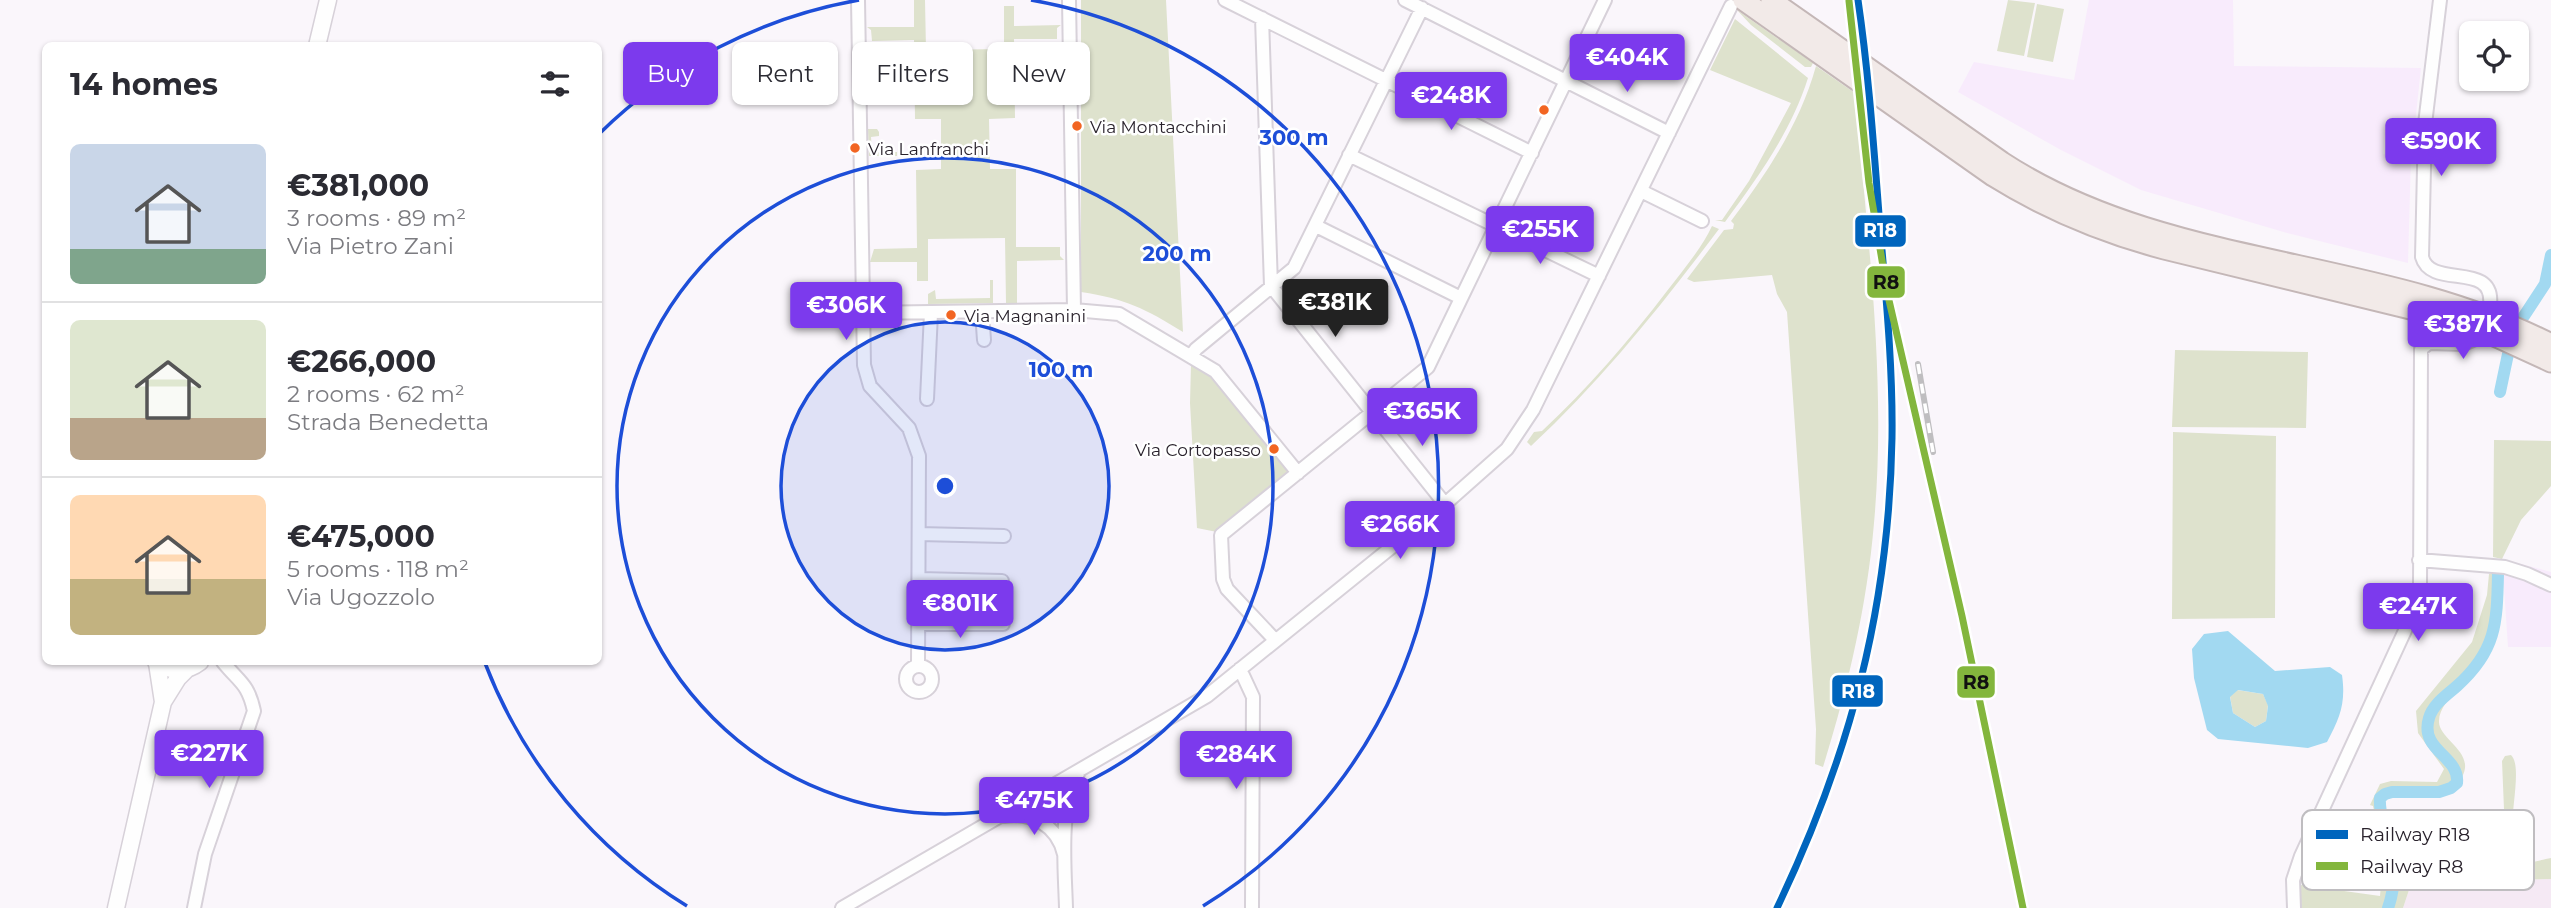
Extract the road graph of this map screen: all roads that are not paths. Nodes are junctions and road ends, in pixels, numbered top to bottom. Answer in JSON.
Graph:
{"nodes":[{"id":1,"x":328,"y":0,"type":"edge"},
{"id":2,"x":858,"y":0,"type":"edge"},
{"id":3,"x":1069,"y":0,"type":"edge"},
{"id":4,"x":1225,"y":0,"type":"edge"},
{"id":5,"x":1405,"y":0,"type":"edge"},
{"id":6,"x":1605,"y":0,"type":"edge"},
{"id":7,"x":1771,"y":0,"type":"edge"},
{"id":8,"x":2440,"y":0,"type":"edge"},
{"id":9,"x":1737,"y":3,"type":"edge"},
{"id":10,"x":1422,"y":8,"type":"junction"},
{"id":11,"x":1262,"y":18,"type":"junction"},
{"id":12,"x":318,"y":42,"type":"edge"},
{"id":13,"x":1385,"y":81,"type":"junction"},
{"id":14,"x":1566,"y":81,"type":"junction"},
{"id":15,"x":1669,"y":133,"type":"junction"},
{"id":16,"x":1532,"y":153,"type":"junction"},
{"id":17,"x":1349,"y":155,"type":"junction"},
{"id":18,"x":1997,"y":169,"type":"junction"},
{"id":19,"x":1641,"y":191,"type":"junction"},
{"id":20,"x":1702,"y":221,"type":"dead end"},
{"id":21,"x":1316,"y":226,"type":"junction"},
{"id":22,"x":1496,"y":226,"type":"junction"},
{"id":23,"x":1599,"y":276,"type":"junction"},
{"id":24,"x":1271,"y":286,"type":"junction"},
{"id":25,"x":1461,"y":298,"type":"junction"},
{"id":26,"x":2490,"y":304,"type":"dead end"},
{"id":27,"x":1074,"y":310,"type":"junction"},
{"id":28,"x":862,"y":313,"type":"junction"},
{"id":29,"x":930,"y":313,"type":"junction"},
{"id":30,"x":982,"y":313,"type":"junction"},
{"id":31,"x":2475,"y":339,"type":"dead end"},
{"id":32,"x":984,"y":340,"type":"dead end"},
{"id":33,"x":2551,"y":344,"type":"edge"},
{"id":34,"x":1191,"y":356,"type":"junction"},
{"id":35,"x":2551,"y":362,"type":"edge"},
{"id":36,"x":927,"y":400,"type":"dead end"},
{"id":37,"x":1373,"y":413,"type":"junction"},
{"id":38,"x":1298,"y":473,"type":"junction"},
{"id":39,"x":1445,"y":503,"type":"junction"},
{"id":40,"x":919,"y":534,"type":"junction"},
{"id":41,"x":1004,"y":536,"type":"dead end"},
{"id":42,"x":2419,"y":560,"type":"junction"},
{"id":43,"x":920,"y":579,"type":"junction"},
{"id":44,"x":1002,"y":581,"type":"dead end"},
{"id":45,"x":2551,"y":585,"type":"edge"},
{"id":46,"x":918,"y":624,"type":"junction"},
{"id":47,"x":1003,"y":624,"type":"dead end"},
{"id":48,"x":1275,"y":640,"type":"junction"},
{"id":49,"x":157,"y":665,"type":"edge"},
{"id":50,"x":164,"y":665,"type":"edge"},
{"id":51,"x":194,"y":665,"type":"edge"},
{"id":52,"x":226,"y":665,"type":"edge"},
{"id":53,"x":918,"y":665,"type":"dead end"},
{"id":54,"x":1241,"y":669,"type":"junction"},
{"id":55,"x":163,"y":702,"type":"junction"},
{"id":56,"x":1082,"y":767,"type":"junction"},
{"id":57,"x":1040,"y":792,"type":"junction"},
{"id":58,"x":2322,"y":810,"type":"edge"},
{"id":59,"x":1067,"y":812,"type":"junction"},
{"id":60,"x":1000,"y":816,"type":"junction"},
{"id":61,"x":1041,"y":819,"type":"junction"},
{"id":62,"x":2302,"y":854,"type":"edge"},
{"id":63,"x":1065,"y":861,"type":"junction"},
{"id":64,"x":116,"y":908,"type":"edge"},
{"id":65,"x":194,"y":908,"type":"edge"},
{"id":66,"x":842,"y":908,"type":"edge"},
{"id":67,"x":1066,"y":908,"type":"edge"},
{"id":68,"x":1252,"y":908,"type":"edge"},
{"id":69,"x":2294,"y":908,"type":"edge"}],
"edges":[{"from":1,"to":12,"type":"main road"},
{"from":2,"to":28,"type":"street"},
{"from":3,"to":27,"type":"street"},
{"from":4,"to":11,"type":"street"},
{"from":5,"to":10,"type":"street"},
{"from":6,"to":14,"type":"street"},
{"from":7,"to":18,"type":"highway"},
{"from":8,"to":26,"type":"street"},
{"from":9,"to":15,"type":"street"},
{"from":9,"to":18,"type":"highway"},
{"from":10,"to":13,"type":"street"},
{"from":10,"to":14,"type":"street"},
{"from":11,"to":13,"type":"street"},
{"from":11,"to":24,"type":"street"},
{"from":13,"to":16,"type":"street"},
{"from":13,"to":17,"type":"street"},
{"from":14,"to":15,"type":"street"},
{"from":14,"to":16,"type":"street"},
{"from":15,"to":19,"type":"street"},
{"from":16,"to":22,"type":"street"},
{"from":17,"to":21,"type":"street"},
{"from":17,"to":22,"type":"street"},
{"from":18,"to":33,"type":"highway"},
{"from":18,"to":35,"type":"highway"},
{"from":19,"to":20,"type":"street"},
{"from":19,"to":23,"type":"street"},
{"from":21,"to":24,"type":"street"},
{"from":21,"to":25,"type":"street"},
{"from":22,"to":23,"type":"street"},
{"from":22,"to":25,"type":"street"},
{"from":23,"to":39,"type":"street"},
{"from":24,"to":34,"type":"street"},
{"from":24,"to":37,"type":"street"},
{"from":25,"to":37,"type":"street"},
{"from":27,"to":30,"type":"street"},
{"from":27,"to":34,"type":"street"},
{"from":28,"to":29,"type":"street"},
{"from":28,"to":40,"type":"street"},
{"from":29,"to":30,"type":"street"},
{"from":29,"to":36,"type":"street"},
{"from":30,"to":32,"type":"street"},
{"from":31,"to":42,"type":"street"},
{"from":34,"to":38,"type":"street"},
{"from":37,"to":38,"type":"street"},
{"from":37,"to":39,"type":"street"},
{"from":38,"to":48,"type":"street"},
{"from":39,"to":48,"type":"street"},
{"from":40,"to":41,"type":"street"},
{"from":40,"to":43,"type":"street"},
{"from":42,"to":45,"type":"street"},
{"from":42,"to":58,"type":"street"},
{"from":43,"to":44,"type":"street"},
{"from":43,"to":46,"type":"street"},
{"from":46,"to":47,"type":"street"},
{"from":46,"to":53,"type":"street"},
{"from":48,"to":54,"type":"street"},
{"from":49,"to":55,"type":"main road"},
{"from":50,"to":51,"type":"main road"},
{"from":51,"to":52,"type":"street"},
{"from":51,"to":55,"type":"main road"},
{"from":52,"to":65,"type":"street"},
{"from":54,"to":56,"type":"street"},
{"from":54,"to":68,"type":"street"},
{"from":55,"to":64,"type":"main road"},
{"from":56,"to":57,"type":"street"},
{"from":56,"to":59,"type":"street"},
{"from":57,"to":59,"type":"street"},
{"from":57,"to":60,"type":"street"},
{"from":57,"to":61,"type":"street"},
{"from":59,"to":63,"type":"street"},
{"from":60,"to":61,"type":"street"},
{"from":60,"to":66,"type":"street"},
{"from":61,"to":63,"type":"street"},
{"from":62,"to":69,"type":"street"},
{"from":63,"to":67,"type":"street"}]}
